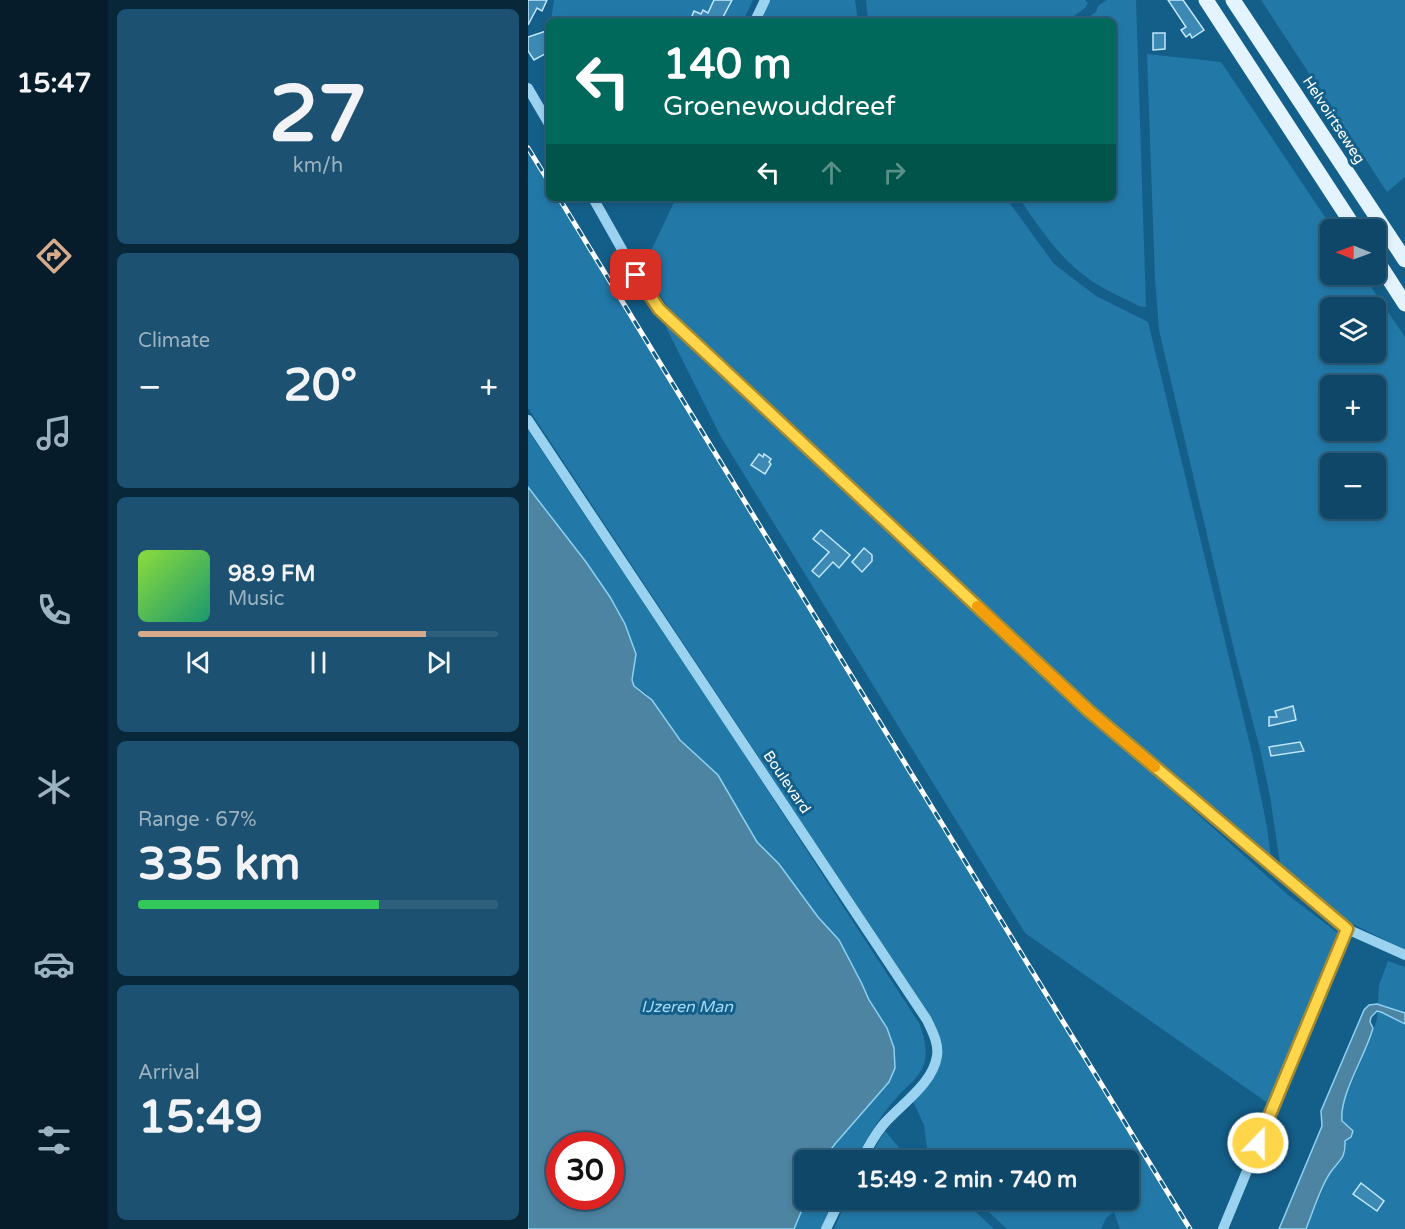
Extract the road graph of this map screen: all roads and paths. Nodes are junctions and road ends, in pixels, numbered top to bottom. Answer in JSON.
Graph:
{"nodes":[{"id":1,"x":765,"y":0,"type":"edge"},
{"id":2,"x":1206,"y":0,"type":"edge"},
{"id":3,"x":1233,"y":0,"type":"edge"},
{"id":4,"x":756,"y":18,"type":"edge"},
{"id":5,"x":528,"y":88,"type":"edge"},
{"id":6,"x":546,"y":119,"type":"edge"},
{"id":7,"x":595,"y":201,"type":"edge"},
{"id":8,"x":1349,"y":219,"type":"edge"},
{"id":9,"x":1405,"y":260,"type":"edge"},
{"id":10,"x":1386,"y":275,"type":"edge"},
{"id":11,"x":1405,"y":304,"type":"edge"},
{"id":12,"x":528,"y":420,"type":"edge"},
{"id":13,"x":1347,"y":929,"type":"junction"},
{"id":14,"x":1405,"y":955,"type":"edge"},
{"id":15,"x":868,"y":1150,"type":"edge"},
{"id":16,"x":835,"y":1210,"type":"edge"},
{"id":17,"x":826,"y":1229,"type":"edge"},
{"id":18,"x":1223,"y":1229,"type":"edge"}],
"edges":[{"from":1,"to":4,"type":"street"},
{"from":2,"to":8,"type":"main road"},
{"from":3,"to":9,"type":"main road","name":"Helvoirtseweg"},
{"from":5,"to":6,"type":"street"},
{"from":7,"to":13,"type":"street"},
{"from":10,"to":11,"type":"main road"},
{"from":12,"to":15,"type":"street","name":"Boulevard"},
{"from":13,"to":14,"type":"street"},
{"from":13,"to":18,"type":"street"},
{"from":16,"to":17,"type":"street"}]}
